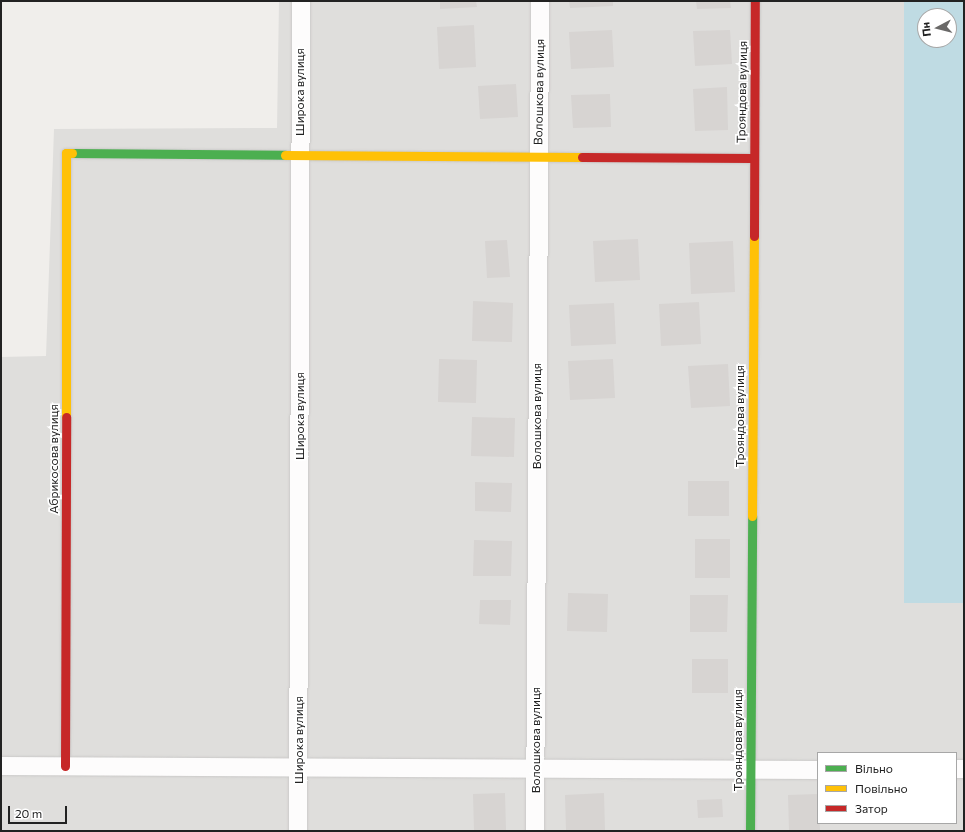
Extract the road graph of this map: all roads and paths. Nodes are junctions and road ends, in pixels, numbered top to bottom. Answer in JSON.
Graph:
{"nodes":[{"id":1,"x":301,"y":1,"type":"edge"},
{"id":2,"x":540,"y":1,"type":"edge"},
{"id":3,"x":755,"y":1,"type":"edge"},
{"id":4,"x":300,"y":155,"type":"junction"},
{"id":5,"x":538,"y":158,"type":"junction"},
{"id":6,"x":753,"y":158,"type":"junction"},
{"id":7,"x":1,"y":766,"type":"edge"},
{"id":8,"x":66,"y":766,"type":"junction"},
{"id":9,"x":299,"y":768,"type":"junction"},
{"id":10,"x":536,"y":770,"type":"junction"},
{"id":11,"x":750,"y":770,"type":"junction"},
{"id":12,"x":817,"y":770,"type":"edge"},
{"id":13,"x":298,"y":831,"type":"edge"},
{"id":14,"x":535,"y":831,"type":"edge"},
{"id":15,"x":750,"y":831,"type":"edge"}],
"edges":[{"from":1,"to":4,"type":"street","name":"Широка вулиця"},
{"from":2,"to":5,"type":"street","name":"Волошкова вулиця"},
{"from":3,"to":6,"type":"street","name":"Трояндова вулиця"},
{"from":4,"to":5,"type":"street"},
{"from":4,"to":8,"type":"street","name":"Абрикосова вулиця"},
{"from":4,"to":9,"type":"street","name":"Широка вулиця"},
{"from":5,"to":6,"type":"street"},
{"from":5,"to":10,"type":"street","name":"Волошкова вулиця"},
{"from":6,"to":11,"type":"street","name":"Трояндова вулиця"},
{"from":7,"to":8,"type":"street"},
{"from":8,"to":9,"type":"street"},
{"from":9,"to":10,"type":"street"},
{"from":9,"to":13,"type":"street","name":"Широка вулиця"},
{"from":10,"to":11,"type":"street"},
{"from":10,"to":14,"type":"street","name":"Волошкова вулиця"},
{"from":11,"to":12,"type":"street"},
{"from":11,"to":15,"type":"street","name":"Трояндова вулиця"}]}
